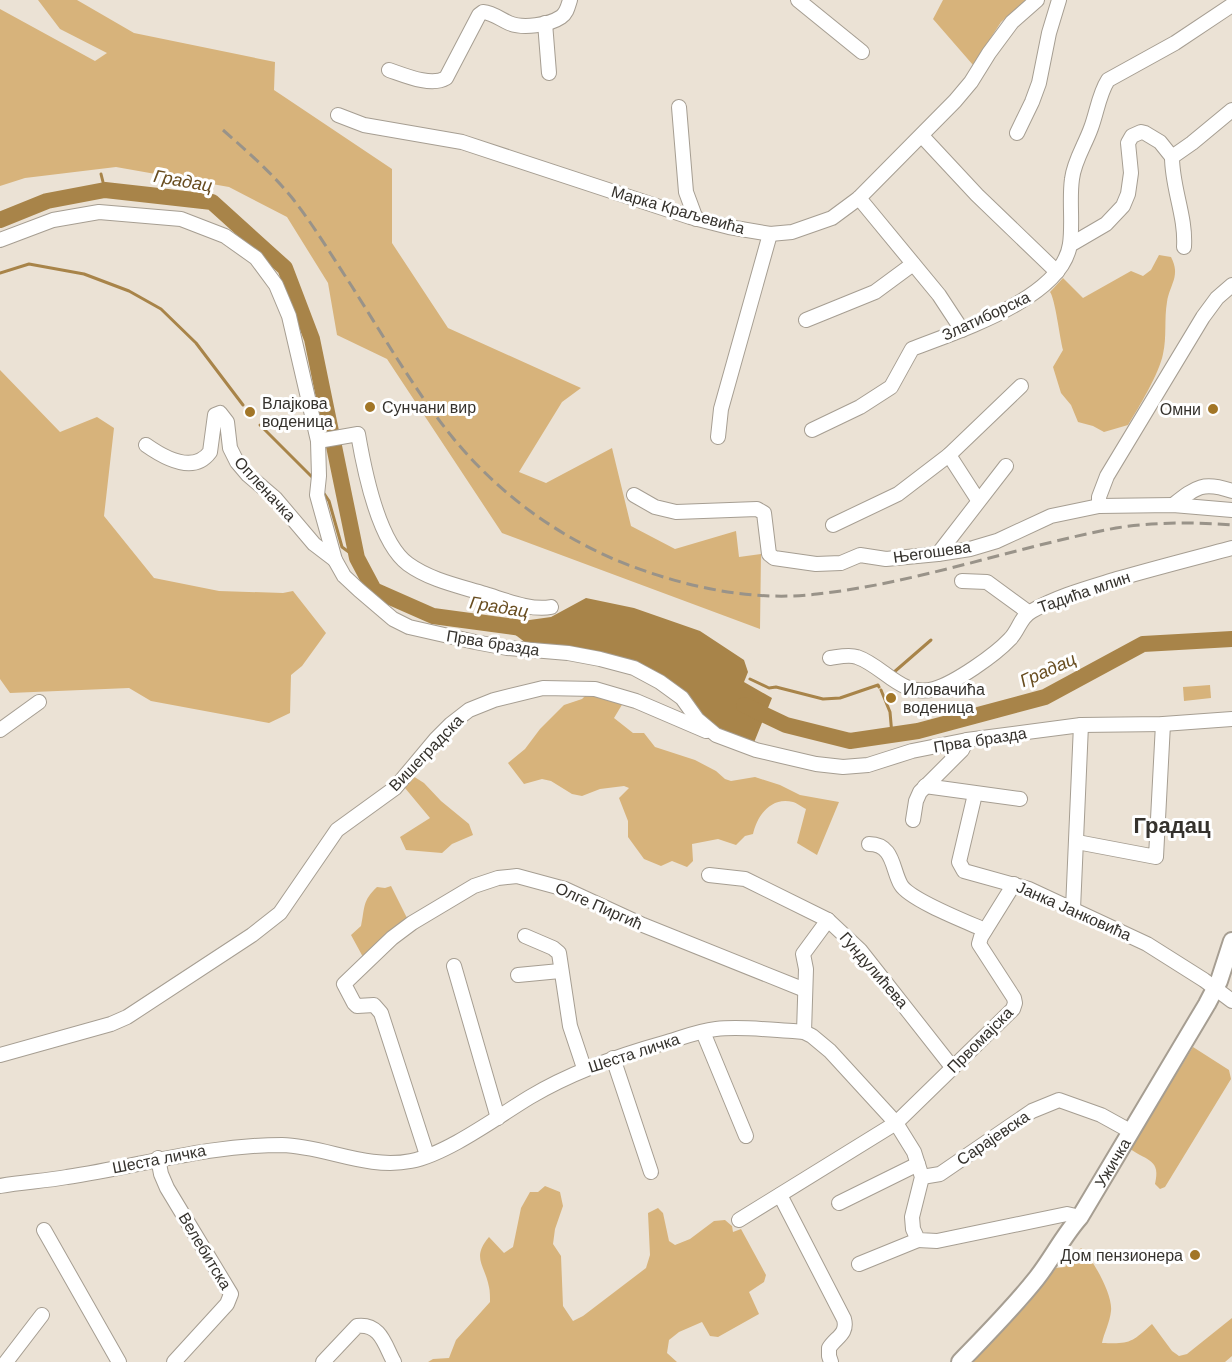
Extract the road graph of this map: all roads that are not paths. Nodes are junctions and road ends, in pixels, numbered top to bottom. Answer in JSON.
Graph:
{"nodes":[{"id":1,"x":570,"y":0,"type":"edge"},
{"id":2,"x":798,"y":0,"type":"edge"},
{"id":3,"x":1037,"y":0,"type":"edge"},
{"id":4,"x":1059,"y":0,"type":"edge"},
{"id":5,"x":1232,"y":5,"type":"edge"},
{"id":6,"x":545,"y":23,"type":"junction"},
{"id":7,"x":862,"y":52,"type":"dead end"},
{"id":8,"x":389,"y":70,"type":"dead end"},
{"id":9,"x":549,"y":73,"type":"dead end"},
{"id":10,"x":680,"y":107,"type":"dead end"},
{"id":11,"x":1232,"y":110,"type":"edge"},
{"id":12,"x":339,"y":115,"type":"dead end"},
{"id":13,"x":1017,"y":133,"type":"dead end"},
{"id":14,"x":922,"y":136,"type":"junction"},
{"id":15,"x":1172,"y":157,"type":"junction"},
{"id":16,"x":859,"y":198,"type":"junction"},
{"id":17,"x":696,"y":219,"type":"junction"},
{"id":18,"x":770,"y":234,"type":"junction"},
{"id":19,"x":0,"y":240,"type":"edge"},
{"id":20,"x":1070,"y":245,"type":"junction"},
{"id":21,"x":1184,"y":247,"type":"dead end"},
{"id":22,"x":913,"y":264,"type":"junction"},
{"id":23,"x":1057,"y":272,"type":"junction"},
{"id":24,"x":1232,"y":285,"type":"edge"},
{"id":25,"x":806,"y":320,"type":"dead end"},
{"id":26,"x":962,"y":330,"type":"junction"},
{"id":27,"x":1020,"y":387,"type":"dead end"},
{"id":28,"x":812,"y":430,"type":"dead end"},
{"id":29,"x":718,"y":437,"type":"dead end"},
{"id":30,"x":322,"y":440,"type":"junction"},
{"id":31,"x":146,"y":445,"type":"dead end"},
{"id":32,"x":949,"y":455,"type":"junction"},
{"id":33,"x":1006,"y":466,"type":"dead end"},
{"id":34,"x":1232,"y":491,"type":"edge"},
{"id":35,"x":634,"y":495,"type":"dead end"},
{"id":36,"x":978,"y":500,"type":"junction"},
{"id":37,"x":1173,"y":505,"type":"junction"},
{"id":38,"x":1099,"y":506,"type":"junction"},
{"id":39,"x":1232,"y":510,"type":"edge"},
{"id":40,"x":833,"y":525,"type":"dead end"},
{"id":41,"x":326,"y":526,"type":"junction"},
{"id":42,"x":307,"y":536,"type":"junction"},
{"id":43,"x":1232,"y":548,"type":"edge"},
{"id":44,"x":938,"y":554,"type":"junction"},
{"id":45,"x":335,"y":560,"type":"junction"},
{"id":46,"x":962,"y":581,"type":"dead end"},
{"id":47,"x":551,"y":607,"type":"dead end"},
{"id":48,"x":1028,"y":612,"type":"junction"},
{"id":49,"x":830,"y":658,"type":"dead end"},
{"id":50,"x":39,"y":702,"type":"dead end"},
{"id":51,"x":1232,"y":719,"type":"edge"},
{"id":52,"x":1163,"y":724,"type":"junction"},
{"id":53,"x":1081,"y":725,"type":"junction"},
{"id":54,"x":0,"y":730,"type":"edge"},
{"id":55,"x":717,"y":735,"type":"junction"},
{"id":56,"x":967,"y":740,"type":"junction"},
{"id":57,"x":925,"y":786,"type":"junction"},
{"id":58,"x":975,"y":794,"type":"junction"},
{"id":59,"x":1020,"y":800,"type":"dead end"},
{"id":60,"x":913,"y":820,"type":"dead end"},
{"id":61,"x":1077,"y":842,"type":"junction"},
{"id":62,"x":869,"y":844,"type":"dead end"},
{"id":63,"x":709,"y":875,"type":"dead end"},
{"id":64,"x":1014,"y":884,"type":"junction"},
{"id":65,"x":1073,"y":909,"type":"junction"},
{"id":66,"x":828,"y":920,"type":"junction"},
{"id":67,"x":985,"y":930,"type":"junction"},
{"id":68,"x":525,"y":936,"type":"dead end"},
{"id":69,"x":1232,"y":941,"type":"edge"},
{"id":70,"x":1229,"y":964,"type":"edge"},
{"id":71,"x":454,"y":966,"type":"dead end"},
{"id":72,"x":560,"y":971,"type":"junction"},
{"id":73,"x":518,"y":975,"type":"dead end"},
{"id":74,"x":1215,"y":989,"type":"junction"},
{"id":75,"x":805,"y":990,"type":"junction"},
{"id":76,"x":1232,"y":1001,"type":"edge"},
{"id":77,"x":703,"y":1032,"type":"junction"},
{"id":78,"x":804,"y":1032,"type":"junction"},
{"id":79,"x":0,"y":1055,"type":"edge"},
{"id":80,"x":613,"y":1058,"type":"junction"},
{"id":81,"x":952,"y":1067,"type":"junction"},
{"id":82,"x":584,"y":1068,"type":"junction"},
{"id":83,"x":498,"y":1118,"type":"junction"},
{"id":84,"x":896,"y":1123,"type":"junction"},
{"id":85,"x":1130,"y":1131,"type":"junction"},
{"id":86,"x":746,"y":1136,"type":"dead end"},
{"id":87,"x":427,"y":1155,"type":"junction"},
{"id":88,"x":158,"y":1158,"type":"junction"},
{"id":89,"x":920,"y":1171,"type":"junction"},
{"id":90,"x":651,"y":1172,"type":"dead end"},
{"id":91,"x":0,"y":1186,"type":"edge"},
{"id":92,"x":780,"y":1195,"type":"junction"},
{"id":93,"x":838,"y":1203,"type":"dead end"},
{"id":94,"x":1080,"y":1217,"type":"junction"},
{"id":95,"x":739,"y":1220,"type":"dead end"},
{"id":96,"x":44,"y":1230,"type":"dead end"},
{"id":97,"x":918,"y":1240,"type":"junction"},
{"id":98,"x":859,"y":1264,"type":"dead end"},
{"id":99,"x":42,"y":1315,"type":"dead end"},
{"id":100,"x":6,"y":1362,"type":"edge"},
{"id":101,"x":119,"y":1362,"type":"edge"},
{"id":102,"x":174,"y":1362,"type":"edge"},
{"id":103,"x":323,"y":1362,"type":"edge"},
{"id":104,"x":394,"y":1362,"type":"edge"},
{"id":105,"x":831,"y":1362,"type":"edge"},
{"id":106,"x":960,"y":1362,"type":"edge"}],
"edges":[{"from":1,"to":6,"type":"street"},
{"from":2,"to":7,"type":"street"},
{"from":3,"to":14,"type":"street","name":"Марка Краљевића"},
{"from":4,"to":13,"type":"street"},
{"from":5,"to":20,"type":"street","name":"Златиборска"},
{"from":6,"to":8,"type":"street"},
{"from":6,"to":9,"type":"street"},
{"from":10,"to":17,"type":"street"},
{"from":11,"to":15,"type":"street"},
{"from":12,"to":17,"type":"street","name":"Марка Краљевића"},
{"from":14,"to":16,"type":"street","name":"Марка Краљевића"},
{"from":14,"to":23,"type":"street"},
{"from":15,"to":20,"type":"street"},
{"from":15,"to":21,"type":"street"},
{"from":16,"to":18,"type":"street","name":"Марка Краљевића"},
{"from":16,"to":22,"type":"street"},
{"from":17,"to":18,"type":"street","name":"Марка Краљевића"},
{"from":18,"to":29,"type":"street"},
{"from":19,"to":30,"type":"street","name":"Прва бразда"},
{"from":20,"to":23,"type":"street","name":"Златиборска"},
{"from":22,"to":25,"type":"street"},
{"from":22,"to":26,"type":"street"},
{"from":23,"to":26,"type":"street","name":"Златиборска"},
{"from":24,"to":38,"type":"street"},
{"from":26,"to":28,"type":"street","name":"Златиборска"},
{"from":27,"to":32,"type":"street"},
{"from":30,"to":41,"type":"street","name":"Прва бразда"},
{"from":30,"to":47,"type":"street"},
{"from":31,"to":42,"type":"street","name":"Опленачка"},
{"from":32,"to":36,"type":"street"},
{"from":32,"to":40,"type":"street"},
{"from":33,"to":36,"type":"street"},
{"from":34,"to":37,"type":"street"},
{"from":35,"to":44,"type":"street","name":"Његошева"},
{"from":36,"to":44,"type":"street"},
{"from":37,"to":38,"type":"street","name":"Његошева"},
{"from":37,"to":39,"type":"street","name":"Његошева"},
{"from":38,"to":44,"type":"street","name":"Његошева"},
{"from":41,"to":42,"type":"street"},
{"from":41,"to":45,"type":"street","name":"Прва бразда"},
{"from":42,"to":45,"type":"street","name":"Опленачка"},
{"from":43,"to":48,"type":"street","name":"Тадића млин"},
{"from":45,"to":55,"type":"street","name":"Прва бразда"},
{"from":46,"to":48,"type":"street"},
{"from":48,"to":49,"type":"street","name":"Тадића млин"},
{"from":50,"to":54,"type":"street"},
{"from":51,"to":52,"type":"street","name":"Прва бразда"},
{"from":52,"to":53,"type":"street","name":"Прва бразда"},
{"from":52,"to":61,"type":"street"},
{"from":53,"to":56,"type":"street","name":"Прва бразда"},
{"from":53,"to":61,"type":"street"},
{"from":55,"to":56,"type":"street","name":"Прва бразда"},
{"from":55,"to":79,"type":"street","name":"Вишеградска"},
{"from":56,"to":57,"type":"street"},
{"from":57,"to":58,"type":"street"},
{"from":57,"to":60,"type":"street"},
{"from":58,"to":59,"type":"street"},
{"from":58,"to":64,"type":"street","name":"Јанка Јанковића"},
{"from":61,"to":65,"type":"street"},
{"from":62,"to":67,"type":"street"},
{"from":63,"to":66,"type":"street","name":"Гундулићева"},
{"from":64,"to":65,"type":"street","name":"Јанка Јанковића"},
{"from":64,"to":67,"type":"street"},
{"from":65,"to":74,"type":"street","name":"Јанка Јанковића"},
{"from":66,"to":75,"type":"street"},
{"from":66,"to":81,"type":"street","name":"Гундулићева"},
{"from":67,"to":81,"type":"street","name":"Првомајска"},
{"from":68,"to":72,"type":"street"},
{"from":69,"to":70,"type":"main road","name":"Ужичка"},
{"from":70,"to":74,"type":"main road","name":"Ужичка"},
{"from":71,"to":83,"type":"street"},
{"from":72,"to":73,"type":"street"},
{"from":72,"to":82,"type":"street"},
{"from":74,"to":76,"type":"street","name":"Јанка Јанковића"},
{"from":74,"to":85,"type":"main road","name":"Ужичка"},
{"from":75,"to":78,"type":"street"},
{"from":75,"to":87,"type":"street","name":"Олге Пиргић"},
{"from":77,"to":78,"type":"street","name":"Шеста личка"},
{"from":77,"to":80,"type":"street","name":"Шеста личка"},
{"from":77,"to":86,"type":"street"},
{"from":78,"to":84,"type":"street"},
{"from":80,"to":82,"type":"street","name":"Шеста личка"},
{"from":80,"to":90,"type":"street"},
{"from":81,"to":84,"type":"street","name":"Првомајска"},
{"from":82,"to":83,"type":"street","name":"Шеста личка"},
{"from":83,"to":87,"type":"street","name":"Шеста личка"},
{"from":84,"to":89,"type":"street"},
{"from":84,"to":92,"type":"street","name":"Првомајска"},
{"from":85,"to":89,"type":"street","name":"Сарајевска"},
{"from":85,"to":94,"type":"main road","name":"Ужичка"},
{"from":87,"to":88,"type":"street","name":"Шеста личка"},
{"from":88,"to":91,"type":"street","name":"Шеста личка"},
{"from":88,"to":102,"type":"street","name":"Велебитска"},
{"from":89,"to":93,"type":"street","name":"Сарајевска"},
{"from":89,"to":97,"type":"street"},
{"from":92,"to":95,"type":"street","name":"Првомајска"},
{"from":92,"to":105,"type":"street"},
{"from":94,"to":97,"type":"street"},
{"from":94,"to":106,"type":"main road","name":"Ужичка"},
{"from":96,"to":101,"type":"street"},
{"from":97,"to":98,"type":"street"},
{"from":99,"to":100,"type":"street"},
{"from":103,"to":104,"type":"street"}]}
